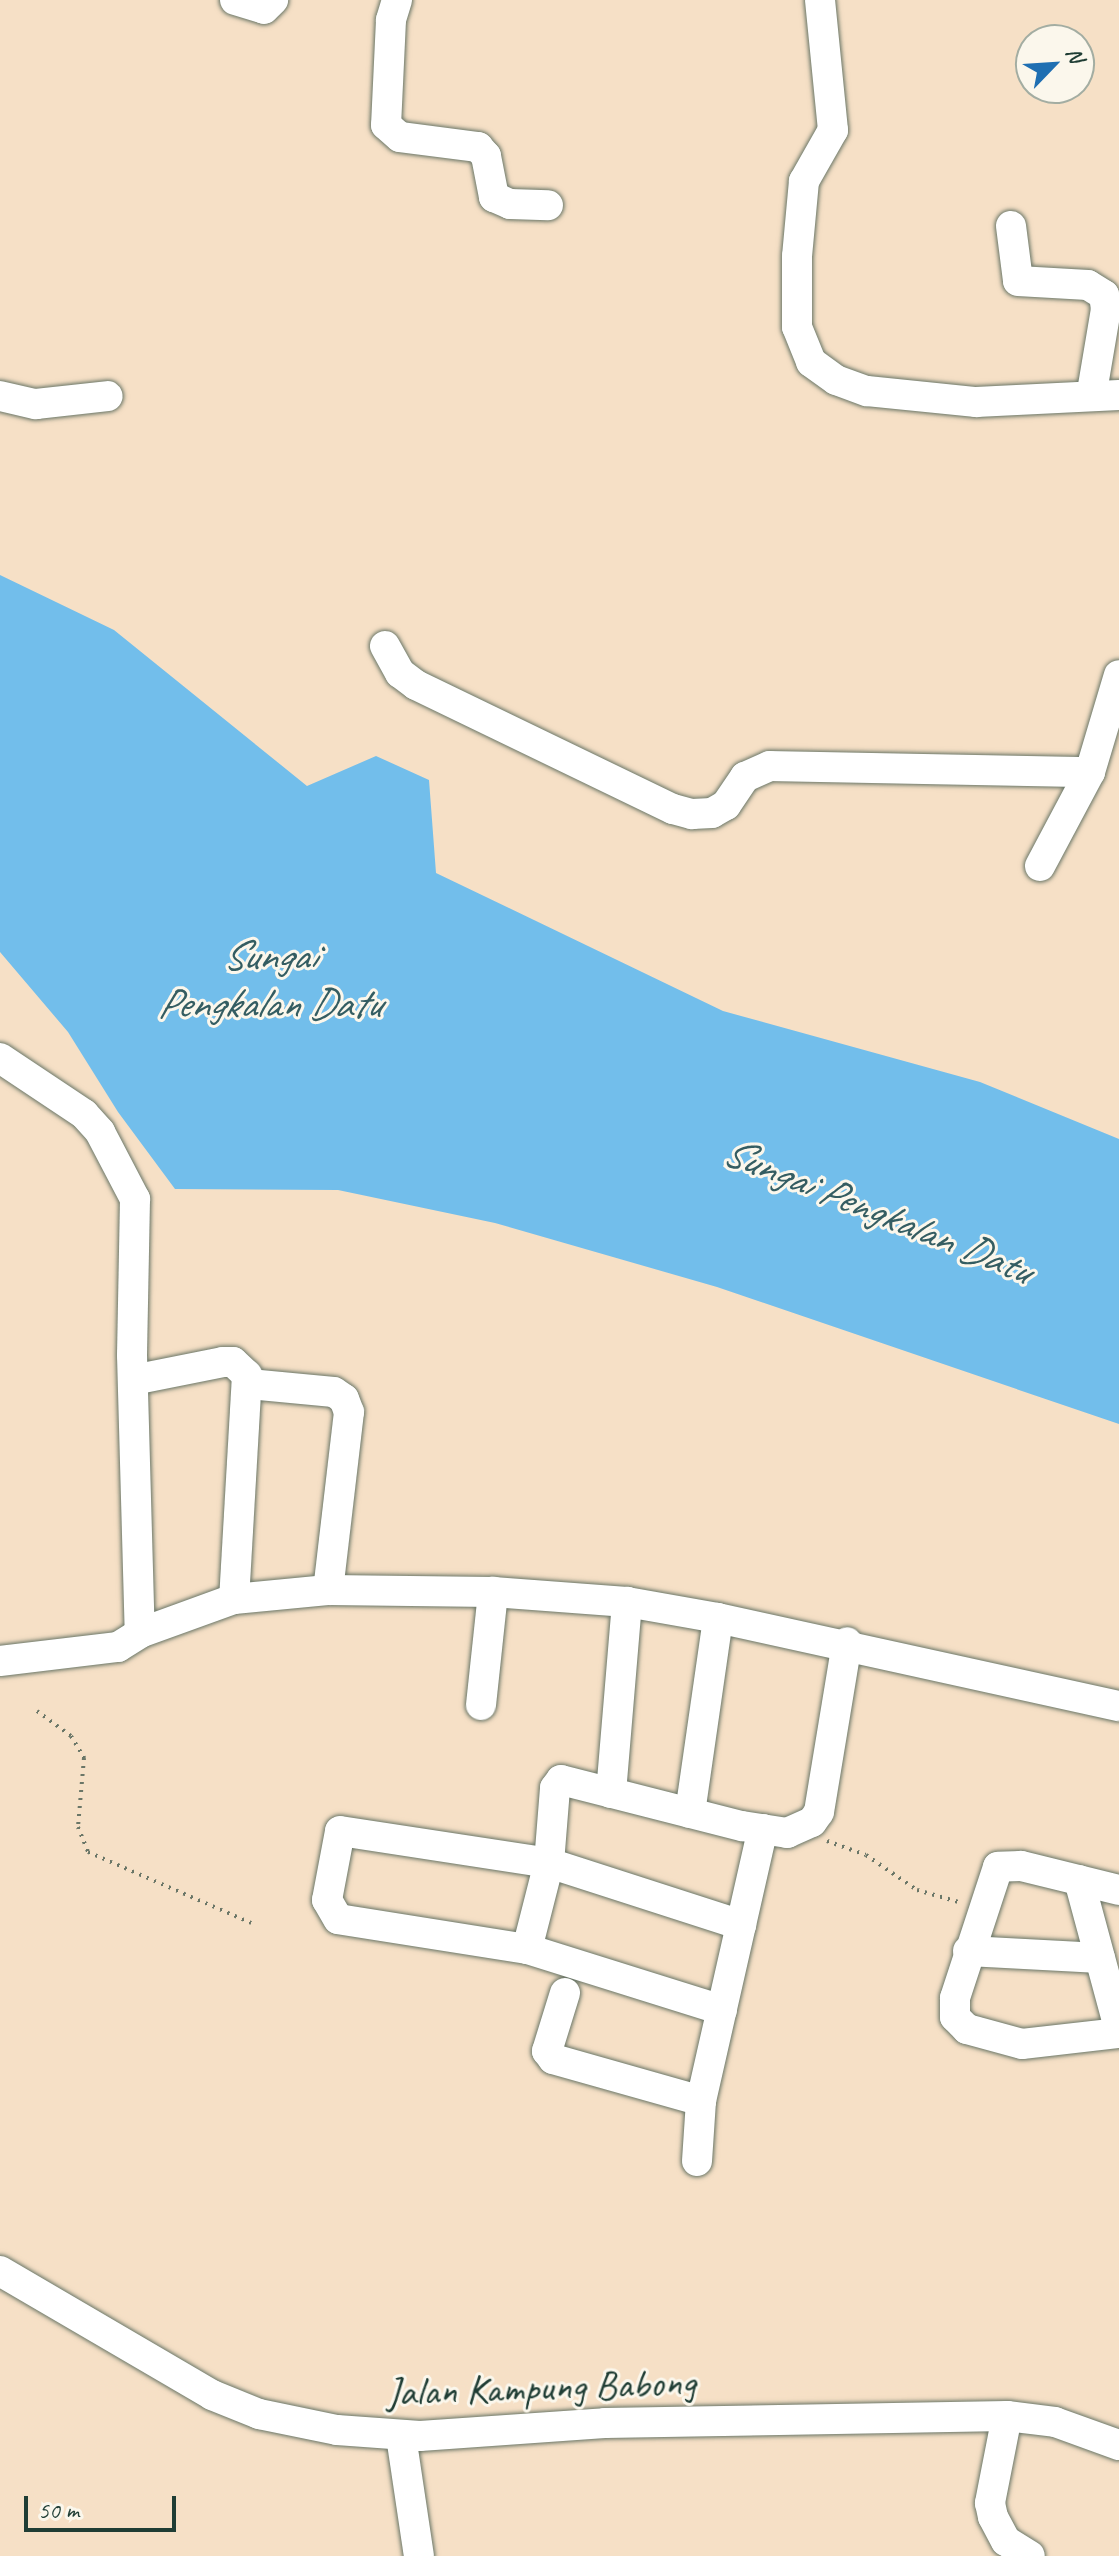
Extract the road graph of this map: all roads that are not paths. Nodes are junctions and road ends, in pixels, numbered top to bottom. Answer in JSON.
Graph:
{"nodes":[{"id":1,"x":235,"y":0,"type":"edge"},
{"id":2,"x":273,"y":0,"type":"edge"},
{"id":3,"x":397,"y":0,"type":"edge"},
{"id":4,"x":820,"y":0,"type":"edge"},
{"id":5,"x":548,"y":205,"type":"dead end"},
{"id":6,"x":1011,"y":226,"type":"dead end"},
{"id":7,"x":1105,"y":394,"type":"edge"},
{"id":8,"x":0,"y":396,"type":"edge"},
{"id":9,"x":108,"y":396,"type":"dead end"},
{"id":10,"x":385,"y":646,"type":"dead end"},
{"id":11,"x":1119,"y":675,"type":"edge"},
{"id":12,"x":1090,"y":772,"type":"junction"},
{"id":13,"x":1040,"y":866,"type":"dead end"},
{"id":14,"x":0,"y":1058,"type":"edge"},
{"id":15,"x":133,"y":1380,"type":"junction"},
{"id":16,"x":249,"y":1384,"type":"junction"},
{"id":17,"x":328,"y":1590,"type":"junction"},
{"id":18,"x":493,"y":1592,"type":"junction"},
{"id":19,"x":234,"y":1599,"type":"junction"},
{"id":20,"x":627,"y":1602,"type":"junction"},
{"id":21,"x":718,"y":1618,"type":"junction"},
{"id":22,"x":140,"y":1633,"type":"junction"},
{"id":23,"x":847,"y":1642,"type":"junction"},
{"id":24,"x":0,"y":1661,"type":"edge"},
{"id":25,"x":481,"y":1705,"type":"dead end"},
{"id":26,"x":1119,"y":1706,"type":"edge"},
{"id":27,"x":611,"y":1793,"type":"junction"},
{"id":28,"x":690,"y":1813,"type":"junction"},
{"id":29,"x":763,"y":1829,"type":"junction"},
{"id":30,"x":549,"y":1863,"type":"junction"},
{"id":31,"x":1079,"y":1880,"type":"junction"},
{"id":32,"x":1119,"y":1890,"type":"edge"},
{"id":33,"x":741,"y":1925,"type":"junction"},
{"id":34,"x":527,"y":1949,"type":"junction"},
{"id":35,"x":968,"y":1951,"type":"junction"},
{"id":36,"x":1100,"y":1958,"type":"junction"},
{"id":37,"x":565,"y":1993,"type":"dead end"},
{"id":38,"x":722,"y":2010,"type":"junction"},
{"id":39,"x":1119,"y":2030,"type":"edge"},
{"id":40,"x":701,"y":2101,"type":"junction"},
{"id":41,"x":697,"y":2161,"type":"dead end"},
{"id":42,"x":0,"y":2271,"type":"edge"},
{"id":43,"x":1007,"y":2416,"type":"junction"},
{"id":44,"x":401,"y":2436,"type":"junction"},
{"id":45,"x":1119,"y":2445,"type":"edge"},
{"id":46,"x":419,"y":2556,"type":"edge"},
{"id":47,"x":1030,"y":2556,"type":"edge"}],
"edges":[{"from":1,"to":2,"type":"street"},
{"from":3,"to":5,"type":"street"},
{"from":4,"to":7,"type":"street"},
{"from":6,"to":7,"type":"street"},
{"from":8,"to":9,"type":"street"},
{"from":10,"to":12,"type":"street"},
{"from":11,"to":12,"type":"street"},
{"from":12,"to":13,"type":"street"},
{"from":14,"to":15,"type":"street"},
{"from":15,"to":16,"type":"street"},
{"from":15,"to":22,"type":"street"},
{"from":16,"to":17,"type":"street"},
{"from":16,"to":19,"type":"street"},
{"from":17,"to":18,"type":"street"},
{"from":17,"to":19,"type":"street"},
{"from":18,"to":20,"type":"street"},
{"from":18,"to":25,"type":"street"},
{"from":19,"to":22,"type":"street"},
{"from":20,"to":21,"type":"street"},
{"from":20,"to":27,"type":"street"},
{"from":21,"to":23,"type":"street"},
{"from":21,"to":28,"type":"street"},
{"from":22,"to":24,"type":"street"},
{"from":23,"to":26,"type":"street"},
{"from":23,"to":29,"type":"street"},
{"from":27,"to":28,"type":"street"},
{"from":27,"to":30,"type":"street"},
{"from":28,"to":29,"type":"street"},
{"from":29,"to":33,"type":"street"},
{"from":30,"to":33,"type":"street"},
{"from":30,"to":34,"type":"street"},
{"from":30,"to":34,"type":"street"},
{"from":31,"to":32,"type":"street"},
{"from":31,"to":35,"type":"street"},
{"from":31,"to":36,"type":"street"},
{"from":33,"to":38,"type":"street"},
{"from":34,"to":38,"type":"street"},
{"from":35,"to":36,"type":"street"},
{"from":35,"to":39,"type":"street"},
{"from":36,"to":39,"type":"street"},
{"from":37,"to":40,"type":"street"},
{"from":38,"to":40,"type":"street"},
{"from":40,"to":41,"type":"street"},
{"from":42,"to":44,"type":"street","name":"Jalan Kampung Babong"},
{"from":43,"to":44,"type":"street","name":"Jalan Kampung Babong"},
{"from":43,"to":45,"type":"street","name":"Jalan Kampung Babong"},
{"from":43,"to":47,"type":"street"},
{"from":44,"to":46,"type":"street"}]}
